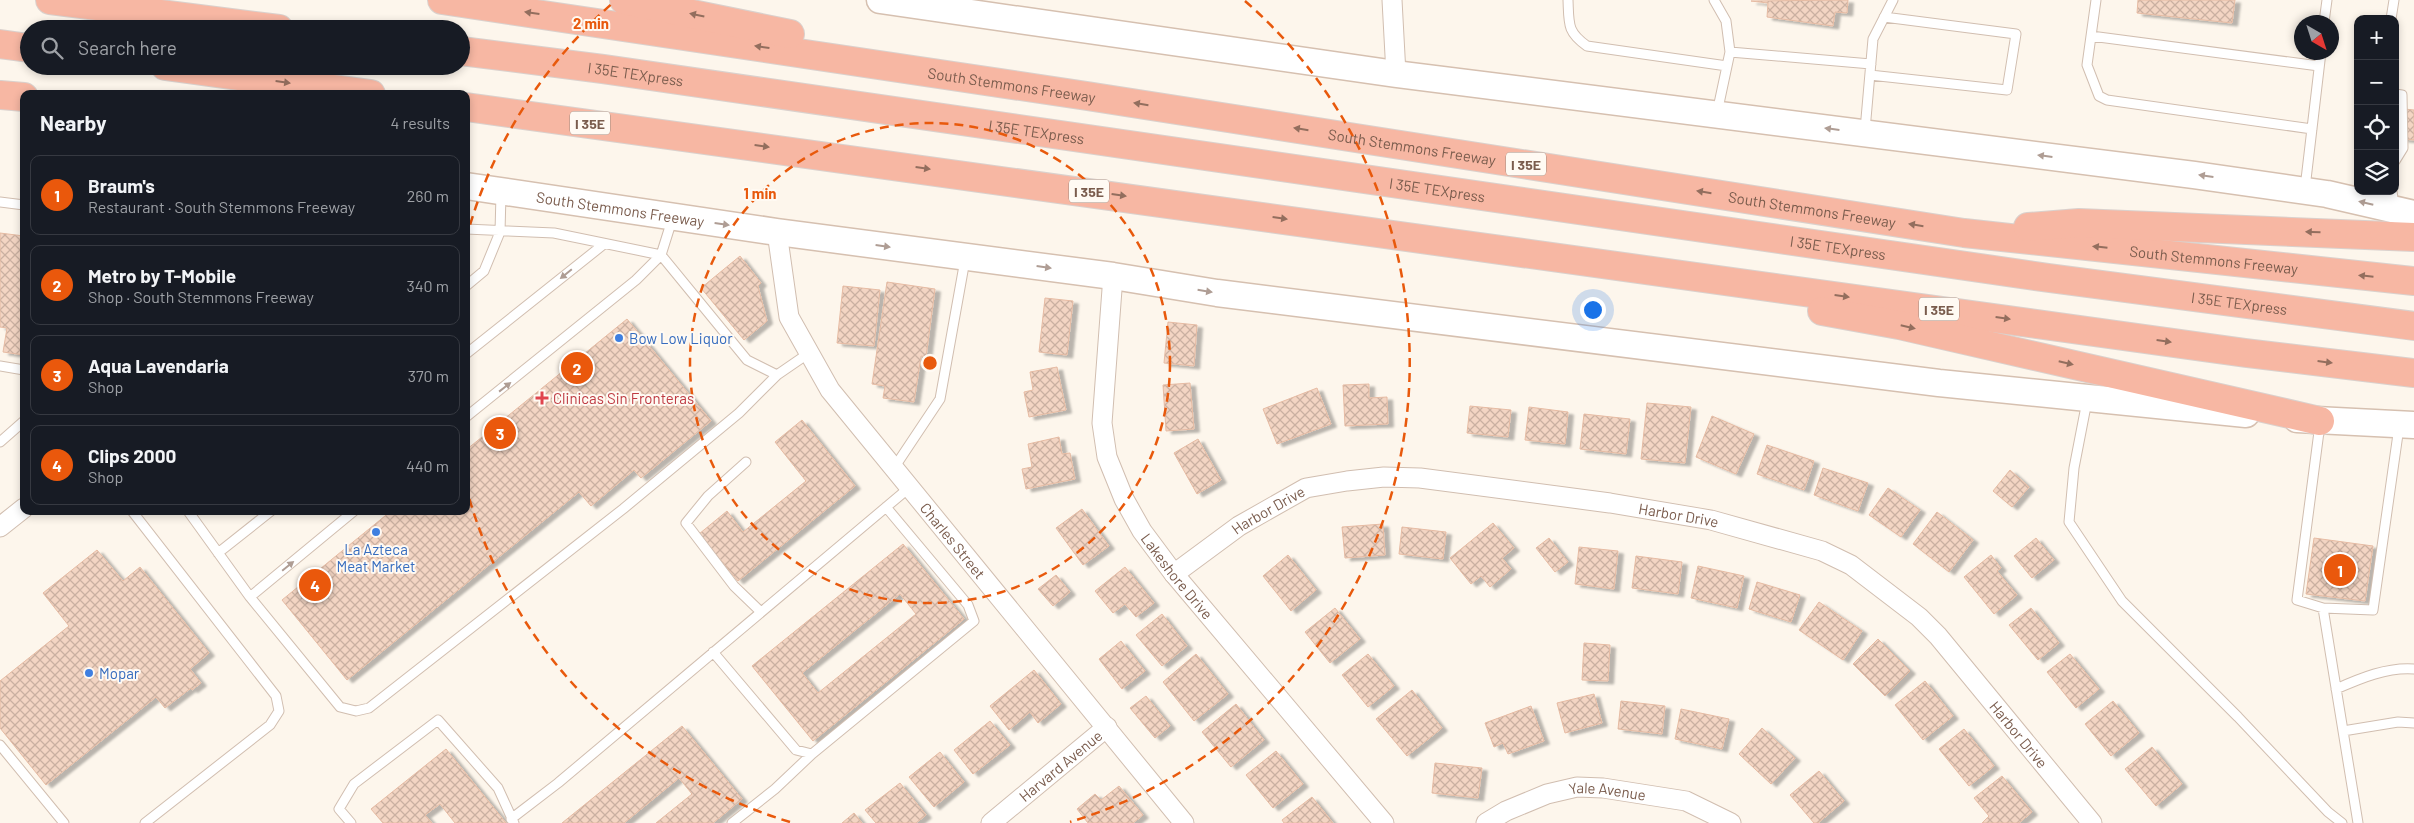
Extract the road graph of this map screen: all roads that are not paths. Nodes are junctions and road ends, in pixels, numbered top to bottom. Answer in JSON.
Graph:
{"nodes":[{"id":1,"x":50,"y":0,"type":"edge"},
{"id":2,"x":89,"y":0,"type":"edge"},
{"id":3,"x":442,"y":0,"type":"edge"},
{"id":4,"x":624,"y":0,"type":"edge"},
{"id":5,"x":880,"y":0,"type":"edge"},
{"id":6,"x":1392,"y":0,"type":"edge"},
{"id":7,"x":1568,"y":0,"type":"edge"},
{"id":8,"x":1714,"y":0,"type":"edge"},
{"id":9,"x":1893,"y":0,"type":"edge"},
{"id":10,"x":2096,"y":0,"type":"edge"},
{"id":11,"x":2327,"y":0,"type":"edge"},
{"id":12,"x":2394,"y":0,"type":"edge"},
{"id":13,"x":2325,"y":15,"type":"edge"},
{"id":14,"x":2392,"y":15,"type":"edge"},
{"id":15,"x":1884,"y":17,"type":"junction"},
{"id":16,"x":208,"y":20,"type":"edge"},
{"id":17,"x":225,"y":20,"type":"edge"},
{"id":18,"x":2091,"y":36,"type":"junction"},
{"id":19,"x":0,"y":44,"type":"edge"},
{"id":20,"x":20,"y":47,"type":"edge"},
{"id":21,"x":470,"y":52,"type":"edge"},
{"id":22,"x":1730,"y":52,"type":"junction"},
{"id":23,"x":2320,"y":60,"type":"edge"},
{"id":24,"x":1871,"y":64,"type":"junction"},
{"id":25,"x":1727,"y":66,"type":"junction"},
{"id":26,"x":2319,"y":66,"type":"junction"},
{"id":27,"x":1396,"y":74,"type":"junction"},
{"id":28,"x":1870,"y":74,"type":"junction"},
{"id":29,"x":231,"y":75,"type":"edge"},
{"id":30,"x":342,"y":90,"type":"edge"},
{"id":31,"x":0,"y":95,"type":"edge"},
{"id":32,"x":2399,"y":95,"type":"edge"},
{"id":33,"x":1087,"y":96,"type":"junction"},
{"id":34,"x":20,"y":97,"type":"edge"},
{"id":35,"x":0,"y":101,"type":"edge"},
{"id":36,"x":20,"y":105,"type":"edge"},
{"id":37,"x":470,"y":107,"type":"edge"},
{"id":38,"x":1717,"y":114,"type":"junction"},
{"id":39,"x":470,"y":124,"type":"edge"},
{"id":40,"x":2312,"y":129,"type":"junction"},
{"id":41,"x":1864,"y":133,"type":"junction"},
{"id":42,"x":714,"y":140,"type":"junction"},
{"id":43,"x":2399,"y":154,"type":"edge"},
{"id":44,"x":470,"y":187,"type":"edge"},
{"id":45,"x":501,"y":191,"type":"junction"},
{"id":46,"x":2305,"y":191,"type":"junction"},
{"id":47,"x":0,"y":202,"type":"edge"},
{"id":48,"x":20,"y":204,"type":"edge"},
{"id":49,"x":2400,"y":205,"type":"edge"},
{"id":50,"x":673,"y":216,"type":"junction"},
{"id":51,"x":470,"y":229,"type":"edge"},
{"id":52,"x":500,"y":232,"type":"junction"},
{"id":53,"x":778,"y":232,"type":"junction"},
{"id":54,"x":1964,"y":233,"type":"junction"},
{"id":55,"x":2414,"y":237,"type":"edge"},
{"id":56,"x":1464,"y":243,"type":"junction"},
{"id":57,"x":604,"y":244,"type":"junction"},
{"id":58,"x":661,"y":255,"type":"junction"},
{"id":59,"x":965,"y":257,"type":"junction"},
{"id":60,"x":1113,"y":276,"type":"junction"},
{"id":61,"x":2414,"y":281,"type":"edge"},
{"id":62,"x":470,"y":283,"type":"edge"},
{"id":63,"x":2414,"y":326,"type":"edge"},
{"id":64,"x":470,"y":351,"type":"edge"},
{"id":65,"x":809,"y":353,"type":"junction"},
{"id":66,"x":0,"y":366,"type":"edge"},
{"id":67,"x":20,"y":369,"type":"edge"},
{"id":68,"x":2414,"y":373,"type":"edge"},
{"id":69,"x":777,"y":374,"type":"junction"},
{"id":70,"x":2087,"y":398,"type":"junction"},
{"id":71,"x":470,"y":414,"type":"edge"},
{"id":72,"x":2320,"y":421,"type":"junction"},
{"id":73,"x":20,"y":424,"type":"edge"},
{"id":74,"x":2407,"y":425,"type":"edge"},
{"id":75,"x":0,"y":442,"type":"edge"},
{"id":76,"x":746,"y":462,"type":"dead end"},
{"id":77,"x":894,"y":468,"type":"junction"},
{"id":78,"x":910,"y":487,"type":"junction"},
{"id":79,"x":886,"y":507,"type":"junction"},
{"id":80,"x":20,"y":511,"type":"edge"},
{"id":81,"x":135,"y":515,"type":"edge"},
{"id":82,"x":191,"y":515,"type":"edge"},
{"id":83,"x":266,"y":515,"type":"edge"},
{"id":84,"x":349,"y":515,"type":"edge"},
{"id":85,"x":0,"y":527,"type":"edge"},
{"id":86,"x":218,"y":554,"type":"junction"},
{"id":87,"x":1174,"y":574,"type":"junction"},
{"id":88,"x":250,"y":597,"type":"junction"},
{"id":89,"x":2323,"y":608,"type":"junction"},
{"id":90,"x":761,"y":612,"type":"junction"},
{"id":91,"x":713,"y":652,"type":"junction"},
{"id":92,"x":2414,"y":669,"type":"edge"},
{"id":93,"x":2336,"y":689,"type":"junction"},
{"id":94,"x":2414,"y":723,"type":"edge"},
{"id":95,"x":1106,"y":727,"type":"junction"},
{"id":96,"x":2343,"y":731,"type":"junction"},
{"id":97,"x":0,"y":745,"type":"edge"},
{"id":98,"x":812,"y":754,"type":"junction"},
{"id":99,"x":513,"y":821,"type":"edge"},
{"id":100,"x":64,"y":823,"type":"edge"},
{"id":101,"x":145,"y":823,"type":"edge"},
{"id":102,"x":350,"y":823,"type":"edge"},
{"id":103,"x":732,"y":823,"type":"edge"},
{"id":104,"x":990,"y":823,"type":"edge"},
{"id":105,"x":1184,"y":823,"type":"edge"},
{"id":106,"x":1384,"y":823,"type":"edge"},
{"id":107,"x":1486,"y":823,"type":"edge"},
{"id":108,"x":1731,"y":823,"type":"edge"},
{"id":109,"x":2092,"y":823,"type":"edge"},
{"id":110,"x":2342,"y":823,"type":"edge"},
{"id":111,"x":2358,"y":823,"type":"edge"}],
"edges":[{"from":1,"to":16,"type":"highway"},
{"from":2,"to":17,"type":"highway"},
{"from":33,"to":3,"type":"highway","name":"South Stemmons Freeway","number":"I 35E","one_way":true},
{"from":33,"to":4,"type":"highway","one_way":true},
{"from":5,"to":27,"type":"main road"},
{"from":6,"to":27,"type":"street"},
{"from":7,"to":25,"type":"lane"},
{"from":8,"to":22,"type":"lane"},
{"from":9,"to":15,"type":"lane"},
{"from":10,"to":18,"type":"lane"},
{"from":11,"to":13,"type":"lane"},
{"from":12,"to":14,"type":"lane"},
{"from":15,"to":24,"type":"lane"},
{"from":15,"to":28,"type":"lane"},
{"from":18,"to":26,"type":"lane"},
{"from":18,"to":40,"type":"lane"},
{"from":19,"to":20,"type":"highway"},
{"from":21,"to":63,"type":"highway","name":"I 35E TEXpress"},
{"from":22,"to":24,"type":"lane"},
{"from":22,"to":25,"type":"lane"},
{"from":23,"to":26,"type":"lane"},
{"from":24,"to":28,"type":"lane"},
{"from":25,"to":38,"type":"lane"},
{"from":26,"to":40,"type":"lane"},
{"from":27,"to":38,"type":"main road"},
{"from":28,"to":41,"type":"lane"},
{"from":29,"to":30,"type":"highway","one_way":true},
{"from":31,"to":34,"type":"highway"},
{"from":32,"to":43,"type":"lane"},
{"from":54,"to":33,"type":"highway","name":"South Stemmons Freeway","number":"I 35E","one_way":true},
{"from":35,"to":36,"type":"main road"},
{"from":37,"to":42,"type":"highway","number":"I 35E"},
{"from":41,"to":38,"type":"main road","one_way":true},
{"from":39,"to":42,"type":"highway"},
{"from":40,"to":46,"type":"lane"},
{"from":46,"to":41,"type":"main road","one_way":true},
{"from":42,"to":56,"type":"highway","number":"I 35E","one_way":true},
{"from":44,"to":45,"type":"main road","name":"South Stemmons Freeway"},
{"from":45,"to":50,"type":"main road","name":"South Stemmons Freeway"},
{"from":45,"to":52,"type":"lane"},
{"from":49,"to":46,"type":"main road","one_way":true},
{"from":47,"to":48,"type":"lane"},
{"from":50,"to":53,"type":"main road","name":"South Stemmons Freeway","one_way":true},
{"from":50,"to":58,"type":"lane"},
{"from":51,"to":52,"type":"lane"},
{"from":52,"to":57,"type":"lane"},
{"from":52,"to":62,"type":"lane"},
{"from":53,"to":59,"type":"main road","name":"South Stemmons Freeway","one_way":true},
{"from":53,"to":65,"type":"street","name":"Charles Street"},
{"from":55,"to":54,"type":"highway","one_way":true},
{"from":61,"to":54,"type":"highway","name":"South Stemmons Freeway","number":"I 35E","one_way":true},
{"from":56,"to":68,"type":"highway","number":"I 35E","one_way":true},
{"from":56,"to":72,"type":"highway","one_way":true},
{"from":57,"to":58,"type":"lane"},
{"from":57,"to":64,"type":"lane","one_way":true},
{"from":58,"to":69,"type":"lane"},
{"from":71,"to":58,"type":"lane","one_way":true},
{"from":59,"to":60,"type":"main road","name":"South Stemmons Freeway","one_way":true},
{"from":59,"to":77,"type":"lane"},
{"from":60,"to":70,"type":"main road","name":"South Stemmons Freeway","one_way":true},
{"from":60,"to":87,"type":"street","name":"Lakeshore Drive"},
{"from":65,"to":69,"type":"lane"},
{"from":65,"to":77,"type":"street","name":"Charles Street"},
{"from":66,"to":67,"type":"lane"},
{"from":69,"to":88,"type":"lane"},
{"from":70,"to":72,"type":"main road","name":"South Stemmons Freeway"},
{"from":70,"to":110,"type":"lane"},
{"from":72,"to":74,"type":"main road","name":"South Stemmons Freeway"},
{"from":72,"to":89,"type":"lane"},
{"from":73,"to":75,"type":"lane"},
{"from":74,"to":89,"type":"lane"},
{"from":76,"to":90,"type":"lane"},
{"from":77,"to":78,"type":"street","name":"Charles Street"},
{"from":78,"to":79,"type":"lane"},
{"from":78,"to":95,"type":"street","name":"Charles Street"},
{"from":79,"to":90,"type":"lane"},
{"from":79,"to":98,"type":"lane"},
{"from":80,"to":85,"type":"street"},
{"from":81,"to":101,"type":"lane"},
{"from":82,"to":86,"type":"lane"},
{"from":83,"to":86,"type":"lane"},
{"from":88,"to":84,"type":"lane","one_way":true},
{"from":86,"to":88,"type":"lane"},
{"from":87,"to":106,"type":"street","name":"Lakeshore Drive"},
{"from":87,"to":109,"type":"street","name":"Harbor Drive"},
{"from":89,"to":93,"type":"lane"},
{"from":90,"to":91,"type":"lane"},
{"from":91,"to":98,"type":"lane"},
{"from":91,"to":99,"type":"lane"},
{"from":92,"to":93,"type":"lane"},
{"from":93,"to":96,"type":"lane"},
{"from":94,"to":96,"type":"lane"},
{"from":95,"to":104,"type":"street","name":"Harvard Avenue"},
{"from":95,"to":105,"type":"street","name":"Charles Street"},
{"from":96,"to":111,"type":"lane"},
{"from":97,"to":100,"type":"lane"},
{"from":98,"to":103,"type":"lane"},
{"from":99,"to":102,"type":"lane"},
{"from":107,"to":108,"type":"street","name":"Yale Avenue"}]}
